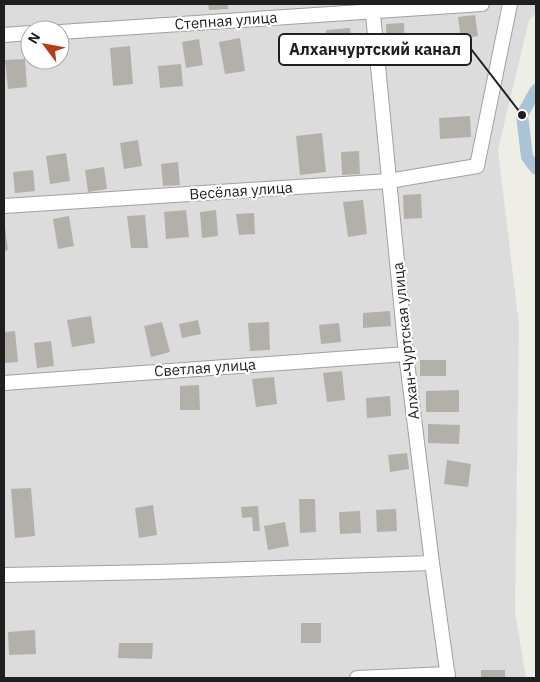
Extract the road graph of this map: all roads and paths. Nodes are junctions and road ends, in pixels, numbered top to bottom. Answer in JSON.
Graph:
{"nodes":[{"id":1,"x":482,"y":4,"type":"edge"},
{"id":2,"x":510,"y":4,"type":"edge"},
{"id":3,"x":372,"y":8,"type":"edge"},
{"id":4,"x":70,"y":31,"type":"edge"},
{"id":5,"x":20,"y":34,"type":"edge"},
{"id":6,"x":4,"y":35,"type":"edge"},
{"id":7,"x":389,"y":181,"type":"junction"},
{"id":8,"x":4,"y":206,"type":"edge"},
{"id":9,"x":406,"y":354,"type":"junction"},
{"id":10,"x":4,"y":383,"type":"edge"},
{"id":11,"x":432,"y":563,"type":"junction"},
{"id":12,"x":4,"y":575,"type":"edge"},
{"id":13,"x":448,"y":676,"type":"edge"},
{"id":14,"x":357,"y":678,"type":"edge"}],
"edges":[{"from":1,"to":3,"type":"street","name":"Степная улица"},
{"from":2,"to":7,"type":"street","name":"Весёлая улица"},
{"from":3,"to":4,"type":"street","name":"Степная улица"},
{"from":3,"to":7,"type":"street","name":"Алхан-Чуртская улица"},
{"from":5,"to":6,"type":"street"},
{"from":7,"to":8,"type":"street","name":"Весёлая улица"},
{"from":7,"to":9,"type":"street","name":"Алхан-Чуртская улица"},
{"from":9,"to":10,"type":"street","name":"Светлая улица"},
{"from":9,"to":11,"type":"street","name":"Алхан-Чуртская улица"},
{"from":11,"to":12,"type":"street"},
{"from":11,"to":13,"type":"street","name":"Алхан-Чуртская улица"},
{"from":13,"to":14,"type":"street"}]}
